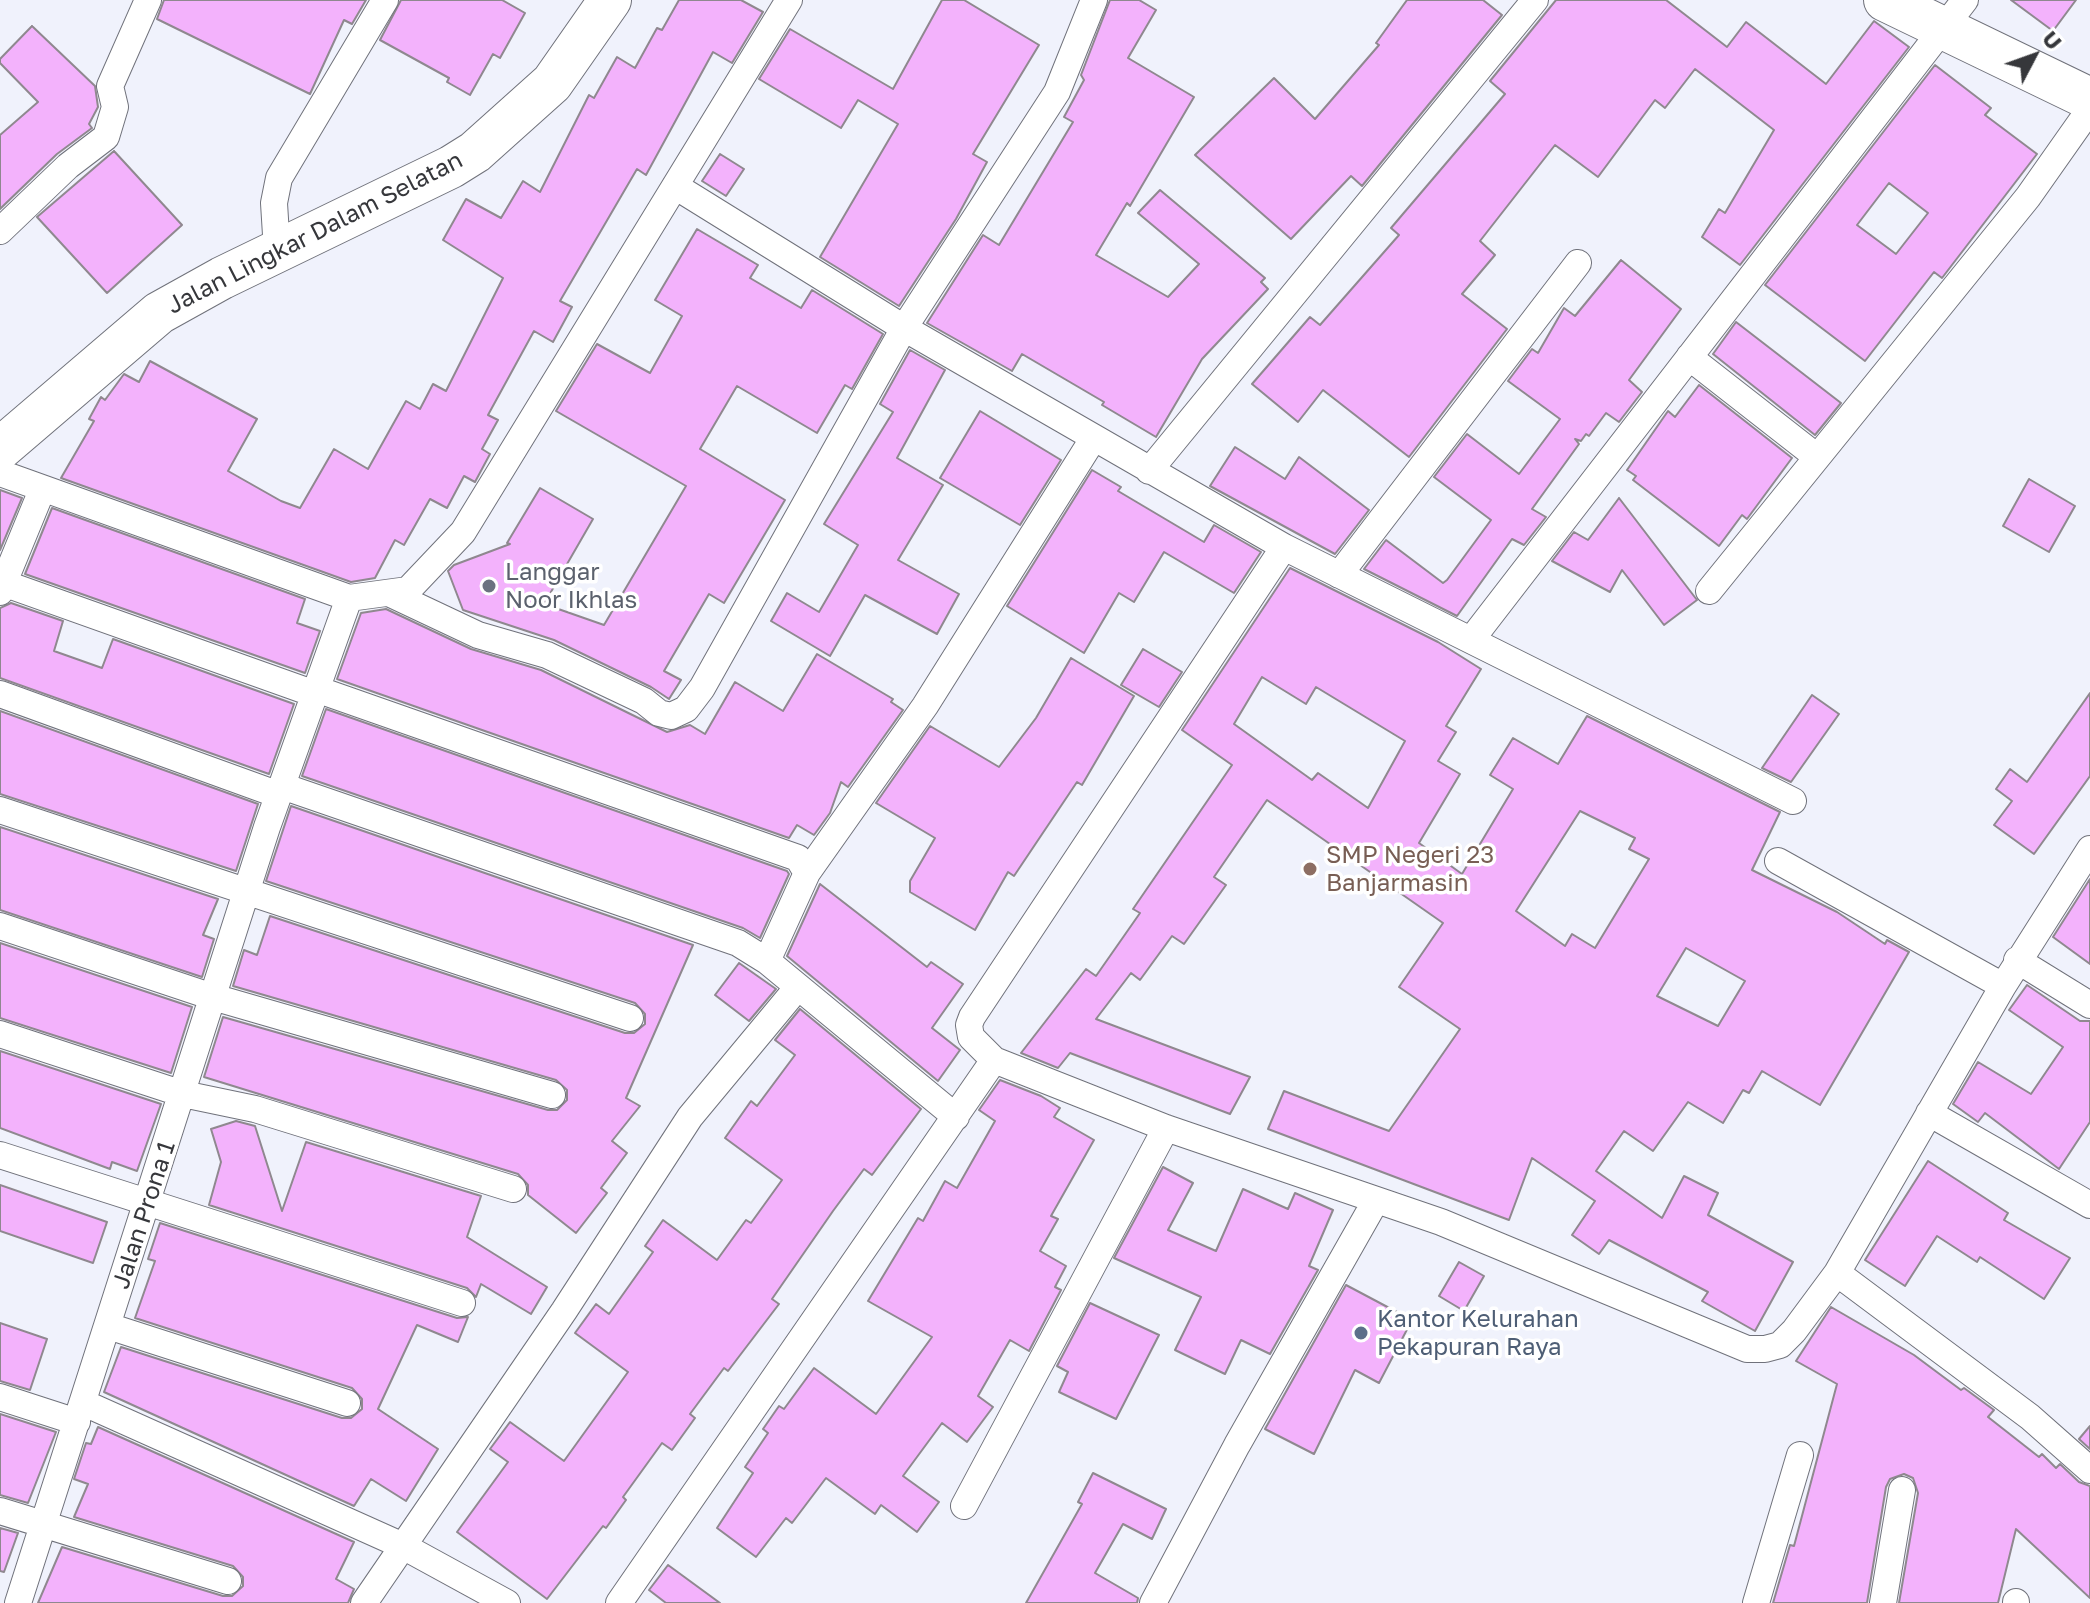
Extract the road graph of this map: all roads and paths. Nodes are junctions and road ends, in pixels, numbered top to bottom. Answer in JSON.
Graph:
{"nodes":[{"id":1,"x":148,"y":0,"type":"edge"},
{"id":2,"x":385,"y":0,"type":"edge"},
{"id":3,"x":610,"y":0,"type":"edge"},
{"id":4,"x":789,"y":0,"type":"edge"},
{"id":5,"x":1094,"y":0,"type":"edge"},
{"id":6,"x":1535,"y":0,"type":"edge"},
{"id":7,"x":1885,"y":0,"type":"edge"},
{"id":8,"x":1954,"y":14,"type":"edge"},
{"id":9,"x":2090,"y":99,"type":"edge"},
{"id":10,"x":2090,"y":109,"type":"edge"},
{"id":11,"x":675,"y":186,"type":"junction"},
{"id":12,"x":0,"y":231,"type":"edge"},
{"id":13,"x":277,"y":251,"type":"junction"},
{"id":14,"x":1578,"y":263,"type":"dead end"},
{"id":15,"x":904,"y":328,"type":"junction"},
{"id":16,"x":1689,"y":357,"type":"junction"},
{"id":17,"x":1093,"y":439,"type":"junction"},
{"id":18,"x":0,"y":449,"type":"edge"},
{"id":19,"x":1817,"y":457,"type":"junction"},
{"id":20,"x":1149,"y":471,"type":"junction"},
{"id":21,"x":0,"y":473,"type":"edge"},
{"id":22,"x":42,"y":490,"type":"junction"},
{"id":23,"x":1284,"y":547,"type":"junction"},
{"id":24,"x":1339,"y":575,"type":"junction"},
{"id":25,"x":2,"y":588,"type":"edge"},
{"id":26,"x":1709,"y":591,"type":"dead end"},
{"id":27,"x":391,"y":594,"type":"junction"},
{"id":28,"x":349,"y":598,"type":"junction"},
{"id":29,"x":1471,"y":640,"type":"junction"},
{"id":30,"x":315,"y":691,"type":"junction"},
{"id":31,"x":0,"y":694,"type":"edge"},
{"id":32,"x":280,"y":790,"type":"junction"},
{"id":33,"x":1793,"y":801,"type":"dead end"},
{"id":34,"x":0,"y":810,"type":"edge"},
{"id":35,"x":2090,"y":849,"type":"edge"},
{"id":36,"x":1778,"y":861,"type":"dead end"},
{"id":37,"x":807,"y":873,"type":"junction"},
{"id":38,"x":246,"y":894,"type":"junction"},
{"id":39,"x":0,"y":926,"type":"edge"},
{"id":40,"x":2017,"y":960,"type":"junction"},
{"id":41,"x":767,"y":961,"type":"junction"},
{"id":42,"x":2003,"y":986,"type":"junction"},
{"id":43,"x":798,"y":987,"type":"junction"},
{"id":44,"x":213,"y":997,"type":"junction"},
{"id":45,"x":2090,"y":1005,"type":"edge"},
{"id":46,"x":630,"y":1018,"type":"dead end"},
{"id":47,"x":0,"y":1034,"type":"edge"},
{"id":48,"x":994,"y":1060,"type":"junction"},
{"id":49,"x":183,"y":1094,"type":"junction"},
{"id":50,"x":552,"y":1095,"type":"dead end"},
{"id":51,"x":1929,"y":1113,"type":"junction"},
{"id":52,"x":956,"y":1117,"type":"junction"},
{"id":53,"x":1166,"y":1128,"type":"junction"},
{"id":54,"x":0,"y":1155,"type":"edge"},
{"id":55,"x":513,"y":1189,"type":"dead end"},
{"id":56,"x":1375,"y":1202,"type":"junction"},
{"id":57,"x":148,"y":1204,"type":"junction"},
{"id":58,"x":2090,"y":1205,"type":"edge"},
{"id":59,"x":1837,"y":1273,"type":"junction"},
{"id":60,"x":462,"y":1303,"type":"dead end"},
{"id":61,"x":108,"y":1326,"type":"junction"},
{"id":62,"x":0,"y":1397,"type":"edge"},
{"id":63,"x":347,"y":1403,"type":"dead end"},
{"id":64,"x":80,"y":1412,"type":"junction"},
{"id":65,"x":1800,"y":1455,"type":"dead end"},
{"id":66,"x":2090,"y":1470,"type":"edge"},
{"id":67,"x":1902,"y":1490,"type":"dead end"},
{"id":68,"x":964,"y":1506,"type":"dead end"},
{"id":69,"x":0,"y":1511,"type":"edge"},
{"id":70,"x":43,"y":1526,"type":"junction"},
{"id":71,"x":401,"y":1545,"type":"junction"},
{"id":72,"x":228,"y":1581,"type":"dead end"},
{"id":73,"x":18,"y":1603,"type":"edge"},
{"id":74,"x":364,"y":1603,"type":"edge"},
{"id":75,"x":507,"y":1603,"type":"edge"},
{"id":76,"x":619,"y":1603,"type":"edge"},
{"id":77,"x":1153,"y":1603,"type":"edge"},
{"id":78,"x":1756,"y":1603,"type":"edge"},
{"id":79,"x":1883,"y":1603,"type":"edge"}],
"edges":[{"from":1,"to":12,"type":"street"},
{"from":2,"to":13,"type":"street"},
{"from":3,"to":13,"type":"main road","name":"Jalan Lingkar Dalam Selatan"},
{"from":4,"to":11,"type":"street"},
{"from":5,"to":15,"type":"street"},
{"from":6,"to":20,"type":"street"},
{"from":7,"to":8,"type":"main road"},
{"from":8,"to":9,"type":"main road"},
{"from":8,"to":16,"type":"street"},
{"from":10,"to":19,"type":"street"},
{"from":11,"to":15,"type":"street"},
{"from":11,"to":27,"type":"street"},
{"from":13,"to":18,"type":"main road","name":"Jalan Lingkar Dalam Selatan"},
{"from":14,"to":24,"type":"street"},
{"from":15,"to":17,"type":"street"},
{"from":15,"to":27,"type":"street"},
{"from":16,"to":19,"type":"street"},
{"from":16,"to":29,"type":"street"},
{"from":17,"to":20,"type":"street"},
{"from":17,"to":37,"type":"street"},
{"from":19,"to":26,"type":"street"},
{"from":20,"to":23,"type":"street"},
{"from":21,"to":22,"type":"street"},
{"from":22,"to":25,"type":"street"},
{"from":22,"to":28,"type":"street"},
{"from":23,"to":24,"type":"street"},
{"from":23,"to":48,"type":"street"},
{"from":24,"to":29,"type":"street"},
{"from":25,"to":30,"type":"street"},
{"from":27,"to":28,"type":"street"},
{"from":28,"to":30,"type":"street","name":"Jalan Prona 1"},
{"from":29,"to":33,"type":"street"},
{"from":30,"to":32,"type":"street","name":"Jalan Prona 1"},
{"from":30,"to":37,"type":"street"},
{"from":31,"to":32,"type":"street"},
{"from":32,"to":38,"type":"street","name":"Jalan Prona 1"},
{"from":32,"to":41,"type":"street"},
{"from":34,"to":38,"type":"street"},
{"from":35,"to":40,"type":"street"},
{"from":36,"to":42,"type":"street"},
{"from":37,"to":41,"type":"street"},
{"from":38,"to":44,"type":"street","name":"Jalan Prona 1"},
{"from":38,"to":46,"type":"street"},
{"from":39,"to":44,"type":"street"},
{"from":40,"to":42,"type":"street"},
{"from":40,"to":45,"type":"street"},
{"from":41,"to":43,"type":"street"},
{"from":42,"to":51,"type":"street"},
{"from":43,"to":52,"type":"street"},
{"from":43,"to":71,"type":"street"},
{"from":44,"to":49,"type":"street","name":"Jalan Prona 1"},
{"from":44,"to":50,"type":"street"},
{"from":47,"to":49,"type":"street"},
{"from":48,"to":52,"type":"street"},
{"from":48,"to":53,"type":"street"},
{"from":49,"to":55,"type":"street"},
{"from":49,"to":57,"type":"street","name":"Jalan Prona 1"},
{"from":51,"to":58,"type":"street"},
{"from":51,"to":59,"type":"street"},
{"from":52,"to":76,"type":"street"},
{"from":53,"to":56,"type":"street"},
{"from":53,"to":68,"type":"street"},
{"from":54,"to":57,"type":"street"},
{"from":56,"to":59,"type":"street"},
{"from":56,"to":77,"type":"street"},
{"from":57,"to":60,"type":"street"},
{"from":57,"to":61,"type":"street","name":"Jalan Prona 1"},
{"from":59,"to":66,"type":"street"},
{"from":61,"to":63,"type":"street"},
{"from":61,"to":64,"type":"street","name":"Jalan Prona 1"},
{"from":62,"to":64,"type":"street"},
{"from":64,"to":70,"type":"street","name":"Jalan Prona 1"},
{"from":64,"to":71,"type":"street"},
{"from":65,"to":78,"type":"street"},
{"from":67,"to":79,"type":"street"},
{"from":69,"to":70,"type":"street"},
{"from":70,"to":72,"type":"street"},
{"from":70,"to":73,"type":"street","name":"Jalan Prona 1"},
{"from":71,"to":74,"type":"street"},
{"from":71,"to":75,"type":"street"}]}
